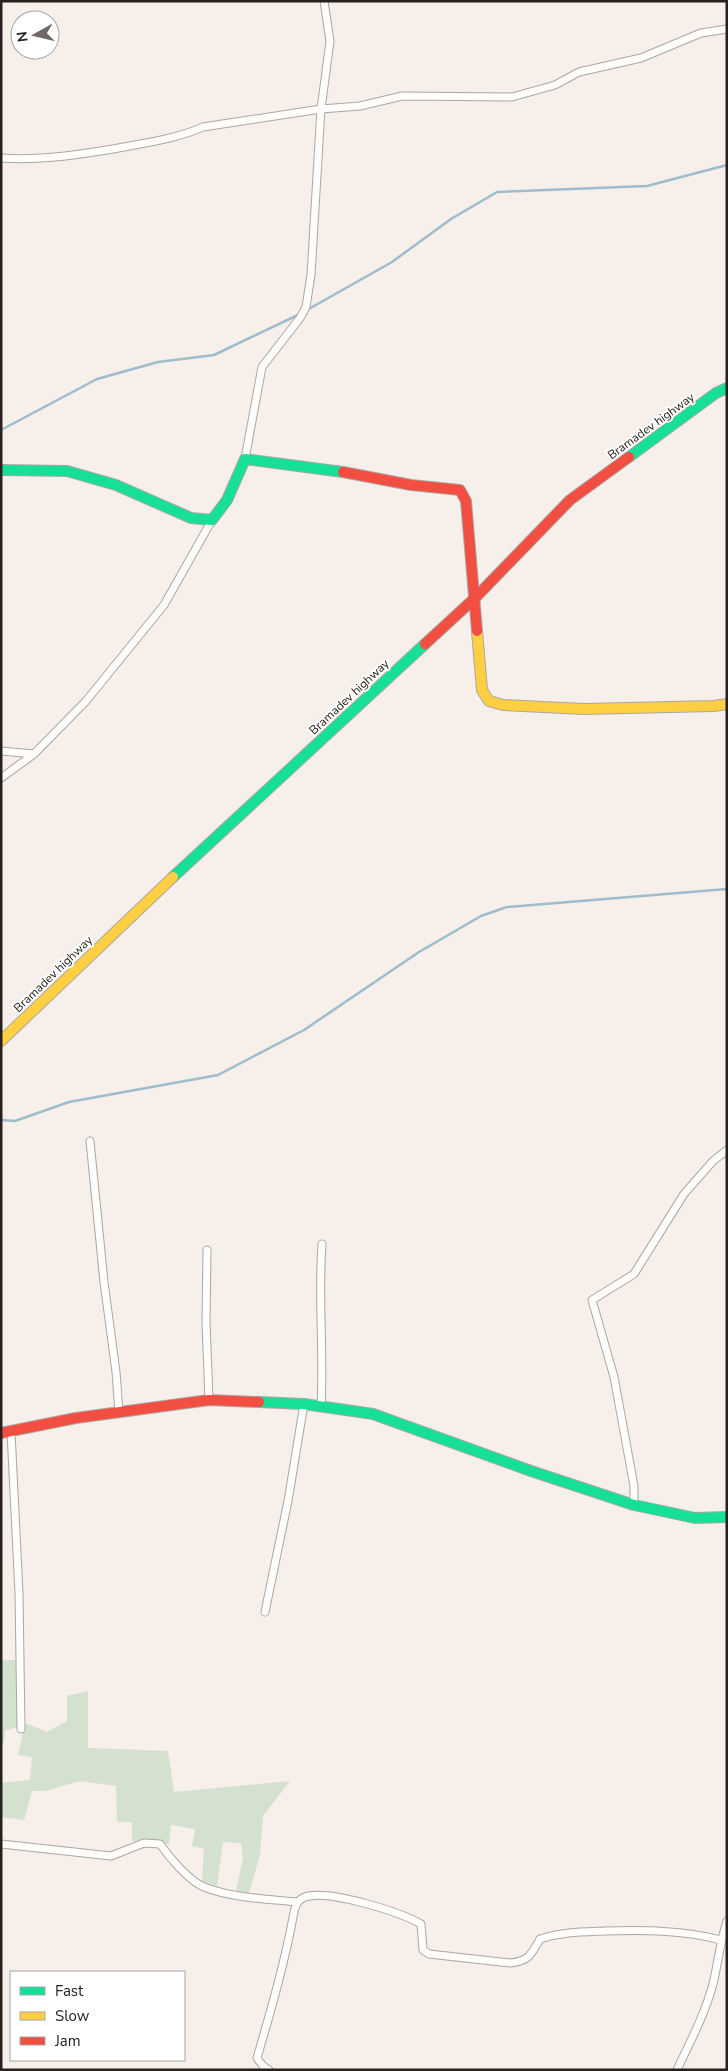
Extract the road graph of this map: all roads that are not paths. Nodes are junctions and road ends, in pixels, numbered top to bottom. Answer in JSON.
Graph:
{"nodes":[{"id":1,"x":324,"y":1,"type":"edge"},
{"id":2,"x":727,"y":29,"type":"edge"},
{"id":3,"x":321,"y":109,"type":"junction"},
{"id":4,"x":1,"y":158,"type":"edge"},
{"id":5,"x":727,"y":388,"type":"edge"},
{"id":6,"x":245,"y":459,"type":"junction"},
{"id":7,"x":1,"y":470,"type":"edge"},
{"id":8,"x":212,"y":520,"type":"junction"},
{"id":9,"x":475,"y":598,"type":"junction"},
{"id":10,"x":727,"y":704,"type":"edge"},
{"id":11,"x":1,"y":751,"type":"edge"},
{"id":12,"x":34,"y":754,"type":"junction"},
{"id":13,"x":1,"y":778,"type":"edge"},
{"id":14,"x":1,"y":1041,"type":"edge"},
{"id":15,"x":90,"y":1141,"type":"dead end"},
{"id":16,"x":727,"y":1150,"type":"edge"},
{"id":17,"x":322,"y":1244,"type":"dead end"},
{"id":18,"x":206,"y":1250,"type":"dead end"},
{"id":19,"x":209,"y":1400,"type":"junction"},
{"id":20,"x":304,"y":1404,"type":"junction"},
{"id":21,"x":321,"y":1406,"type":"junction"},
{"id":22,"x":119,"y":1412,"type":"junction"},
{"id":23,"x":6,"y":1432,"type":"edge"},
{"id":24,"x":634,"y":1505,"type":"junction"},
{"id":25,"x":727,"y":1517,"type":"edge"},
{"id":26,"x":265,"y":1612,"type":"dead end"},
{"id":27,"x":21,"y":1728,"type":"dead end"},
{"id":28,"x":1,"y":1844,"type":"edge"},
{"id":29,"x":297,"y":1902,"type":"junction"},
{"id":30,"x":727,"y":1921,"type":"edge"},
{"id":31,"x":721,"y":1940,"type":"junction"},
{"id":32,"x":269,"y":2070,"type":"edge"},
{"id":33,"x":678,"y":2070,"type":"edge"}],
"edges":[{"from":1,"to":3,"type":"street"},
{"from":2,"to":3,"type":"street"},
{"from":3,"to":4,"type":"street"},
{"from":3,"to":6,"type":"street"},
{"from":5,"to":9,"type":"street","name":"Bramadev highway"},
{"from":6,"to":8,"type":"street"},
{"from":6,"to":9,"type":"street"},
{"from":7,"to":8,"type":"street"},
{"from":8,"to":12,"type":"street"},
{"from":9,"to":10,"type":"street"},
{"from":9,"to":14,"type":"street","name":"Bramadev highway"},
{"from":11,"to":12,"type":"street"},
{"from":12,"to":13,"type":"street"},
{"from":15,"to":22,"type":"street"},
{"from":16,"to":24,"type":"street"},
{"from":17,"to":21,"type":"street"},
{"from":18,"to":19,"type":"street"},
{"from":19,"to":20,"type":"street"},
{"from":19,"to":22,"type":"street"},
{"from":20,"to":21,"type":"street"},
{"from":20,"to":26,"type":"street"},
{"from":21,"to":24,"type":"street"},
{"from":22,"to":23,"type":"street"},
{"from":23,"to":27,"type":"street"},
{"from":24,"to":25,"type":"street"},
{"from":28,"to":29,"type":"street"},
{"from":29,"to":31,"type":"street"},
{"from":29,"to":32,"type":"street"},
{"from":30,"to":31,"type":"street"},
{"from":31,"to":33,"type":"street"}]}
